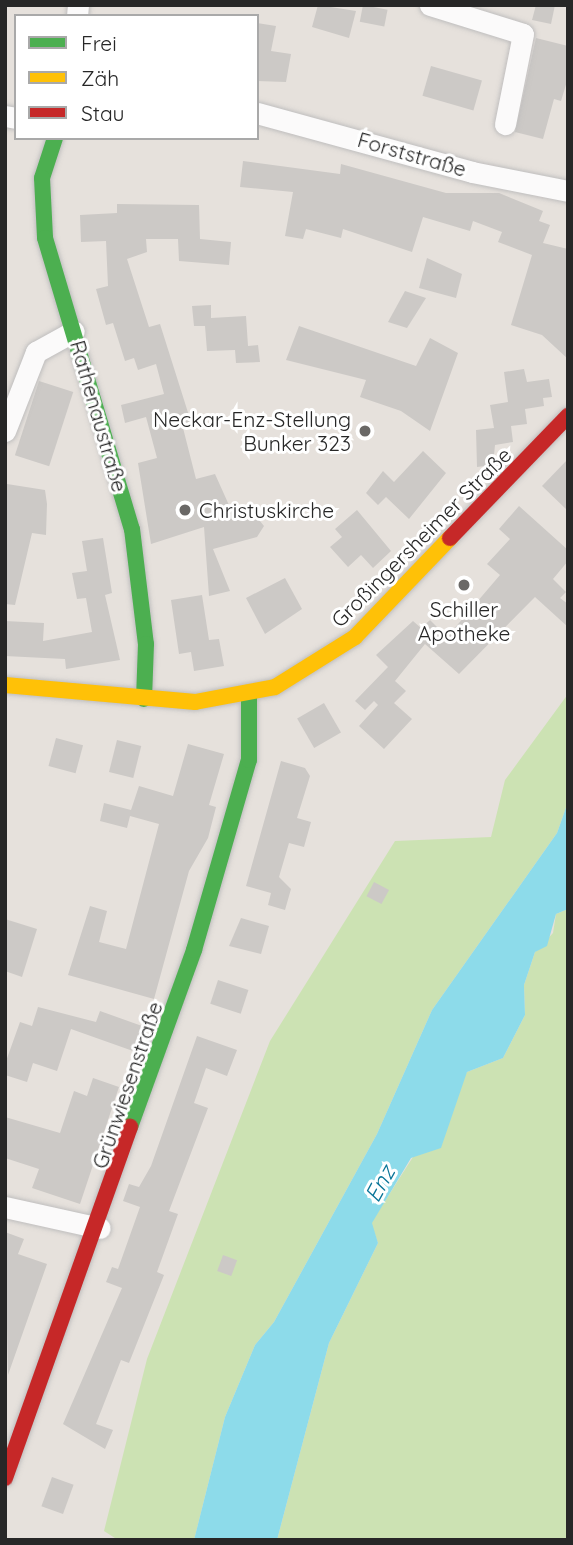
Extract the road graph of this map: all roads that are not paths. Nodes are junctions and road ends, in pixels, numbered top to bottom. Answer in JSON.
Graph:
{"nodes":[{"id":1,"x":437,"y":6,"type":"edge"},
{"id":2,"x":259,"y":114,"type":"edge"},
{"id":3,"x":505,"y":124,"type":"dead end"},
{"id":4,"x":54,"y":140,"type":"edge"},
{"id":5,"x":568,"y":191,"type":"edge"},
{"id":6,"x":74,"y":331,"type":"junction"},
{"id":7,"x":568,"y":416,"type":"edge"},
{"id":8,"x":5,"y":431,"type":"edge"},
{"id":9,"x":5,"y":685,"type":"edge"},
{"id":10,"x":249,"y":696,"type":"junction"},
{"id":11,"x":144,"y":699,"type":"junction"},
{"id":12,"x":5,"y":1207,"type":"edge"},
{"id":13,"x":100,"y":1228,"type":"junction"},
{"id":14,"x":5,"y":1478,"type":"edge"}],
"edges":[{"from":1,"to":3,"type":"street"},
{"from":2,"to":5,"type":"street","name":"Forststraße"},
{"from":4,"to":6,"type":"street","name":"Rathenaustraße"},
{"from":6,"to":8,"type":"street"},
{"from":6,"to":11,"type":"street","name":"Rathenaustraße"},
{"from":7,"to":10,"type":"street","name":"Großingersheimer Straße"},
{"from":9,"to":11,"type":"street","name":"Großingersheimer Straße"},
{"from":10,"to":11,"type":"street","name":"Großingersheimer Straße"},
{"from":10,"to":13,"type":"street","name":"Grünwiesenstraße"},
{"from":12,"to":13,"type":"street"},
{"from":13,"to":14,"type":"street","name":"Grünwiesenstraße"}]}
